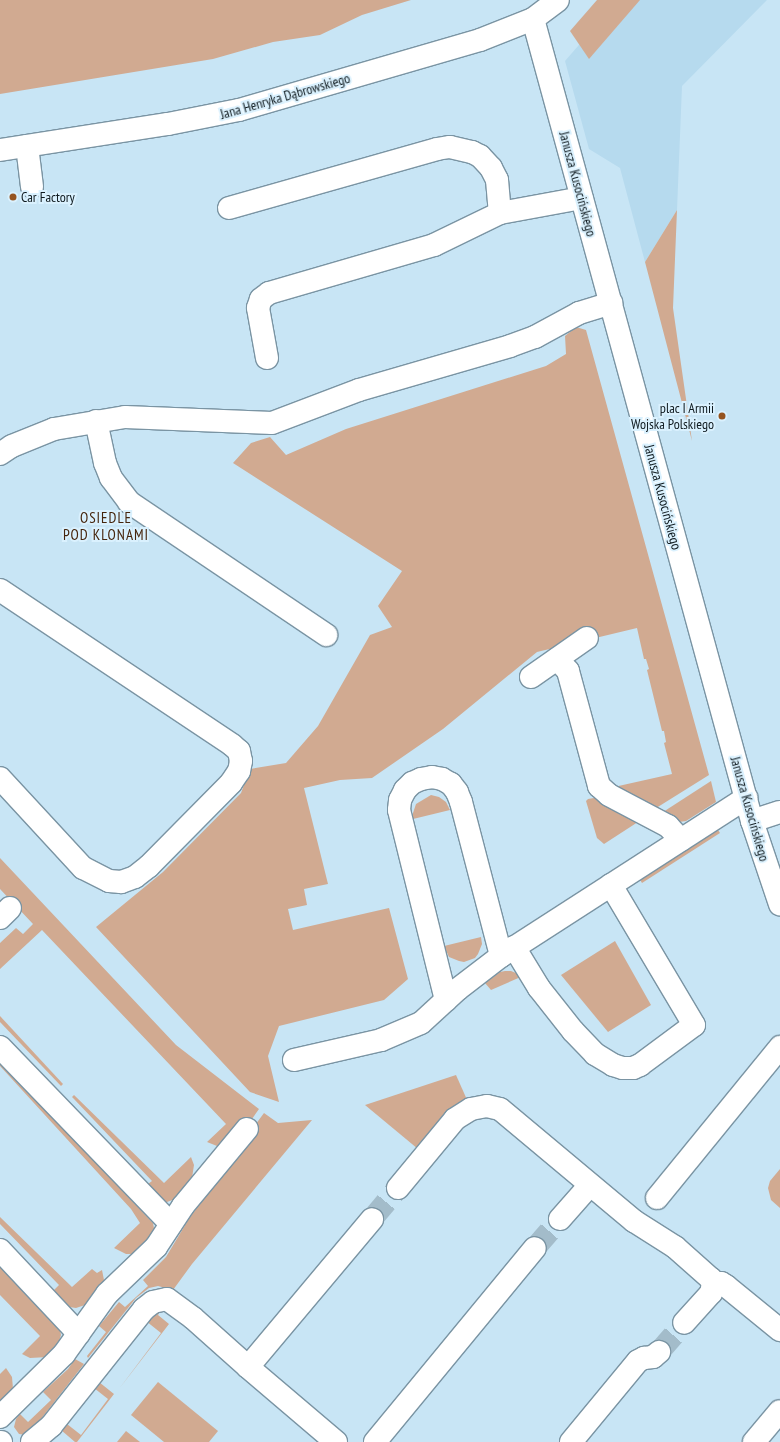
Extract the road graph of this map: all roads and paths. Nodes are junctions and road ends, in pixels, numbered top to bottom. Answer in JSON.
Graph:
{"nodes":[{"id":1,"x":558,"y":0,"type":"edge"},
{"id":2,"x":533,"y":19,"type":"junction"},
{"id":3,"x":27,"y":146,"type":"junction"},
{"id":4,"x":0,"y":150,"type":"edge"},
{"id":5,"x":32,"y":187,"type":"dead end"},
{"id":6,"x":582,"y":198,"type":"junction"},
{"id":7,"x":229,"y":208,"type":"dead end"},
{"id":8,"x":500,"y":212,"type":"junction"},
{"id":9,"x":611,"y":303,"type":"junction"},
{"id":10,"x":267,"y":358,"type":"dead end"},
{"id":11,"x":96,"y":421,"type":"junction"},
{"id":12,"x":0,"y":454,"type":"edge"},
{"id":13,"x":0,"y":590,"type":"edge"},
{"id":14,"x":326,"y":635,"type":"dead end"},
{"id":15,"x":587,"y":638,"type":"dead end"},
{"id":16,"x":556,"y":659,"type":"junction"},
{"id":17,"x":531,"y":677,"type":"dead end"},
{"id":18,"x":0,"y":778,"type":"edge"},
{"id":19,"x":746,"y":798,"type":"junction"},
{"id":20,"x":780,"y":812,"type":"edge"},
{"id":21,"x":752,"y":821,"type":"junction"},
{"id":22,"x":681,"y":840,"type":"junction"},
{"id":23,"x":611,"y":885,"type":"junction"},
{"id":24,"x":780,"y":904,"type":"edge"},
{"id":25,"x":508,"y":952,"type":"junction"},
{"id":26,"x":446,"y":1000,"type":"junction"},
{"id":27,"x":0,"y":1047,"type":"edge"},
{"id":28,"x":780,"y":1047,"type":"edge"},
{"id":29,"x":294,"y":1060,"type":"dead end"},
{"id":30,"x":247,"y":1129,"type":"dead end"},
{"id":31,"x":590,"y":1185,"type":"junction"},
{"id":32,"x":398,"y":1188,"type":"tunnel mouth"},
{"id":33,"x":657,"y":1198,"type":"dead end"},
{"id":34,"x":372,"y":1218,"type":"tunnel mouth"},
{"id":35,"x":560,"y":1219,"type":"tunnel mouth"},
{"id":36,"x":170,"y":1224,"type":"junction"},
{"id":37,"x":535,"y":1248,"type":"tunnel mouth"},
{"id":38,"x":0,"y":1250,"type":"edge"},
{"id":39,"x":713,"y":1283,"type":"junction"},
{"id":40,"x":684,"y":1323,"type":"tunnel mouth"},
{"id":41,"x":780,"y":1330,"type":"edge"},
{"id":42,"x":79,"y":1334,"type":"junction"},
{"id":43,"x":659,"y":1352,"type":"tunnel mouth"},
{"id":44,"x":248,"y":1366,"type":"junction"},
{"id":45,"x":780,"y":1411,"type":"edge"},
{"id":46,"x":0,"y":1417,"type":"edge"},
{"id":47,"x":32,"y":1442,"type":"edge"},
{"id":48,"x":336,"y":1442,"type":"edge"},
{"id":49,"x":375,"y":1442,"type":"edge"},
{"id":50,"x":571,"y":1442,"type":"edge"},
{"id":51,"x":754,"y":1442,"type":"edge"}],
"edges":[{"from":1,"to":2,"type":"street","name":"Jana Henryka Dąbrowskiego"},
{"from":2,"to":3,"type":"street","name":"Jana Henryka Dąbrowskiego"},
{"from":2,"to":6,"type":"street","name":"Janusza Kusocińskiego"},
{"from":3,"to":4,"type":"street","name":"Jana Henryka Dąbrowskiego"},
{"from":3,"to":5,"type":"street"},
{"from":6,"to":8,"type":"street"},
{"from":6,"to":9,"type":"street","name":"Janusza Kusocińskiego"},
{"from":7,"to":8,"type":"street"},
{"from":8,"to":10,"type":"street"},
{"from":9,"to":11,"type":"street"},
{"from":9,"to":19,"type":"street","name":"Janusza Kusocińskiego"},
{"from":11,"to":12,"type":"street"},
{"from":11,"to":14,"type":"street"},
{"from":13,"to":18,"type":"street"},
{"from":15,"to":16,"type":"street"},
{"from":16,"to":17,"type":"street"},
{"from":16,"to":22,"type":"street"},
{"from":19,"to":21,"type":"street","name":"Janusza Kusocińskiego"},
{"from":19,"to":22,"type":"street"},
{"from":20,"to":21,"type":"street"},
{"from":21,"to":24,"type":"street","name":"Janusza Kusocińskiego"},
{"from":22,"to":23,"type":"street"},
{"from":23,"to":25,"type":"street"},
{"from":23,"to":25,"type":"street"},
{"from":25,"to":26,"type":"street"},
{"from":25,"to":26,"type":"street"},
{"from":26,"to":29,"type":"street"},
{"from":27,"to":36,"type":"street"},
{"from":28,"to":33,"type":"street"},
{"from":30,"to":36,"type":"street"},
{"from":31,"to":32,"type":"street"},
{"from":31,"to":35,"type":"street"},
{"from":31,"to":39,"type":"street"},
{"from":34,"to":44,"type":"street"},
{"from":36,"to":42,"type":"street"},
{"from":37,"to":49,"type":"street"},
{"from":38,"to":42,"type":"street"},
{"from":39,"to":40,"type":"street"},
{"from":39,"to":41,"type":"street"},
{"from":42,"to":46,"type":"street"},
{"from":43,"to":50,"type":"street"},
{"from":44,"to":47,"type":"street"},
{"from":44,"to":48,"type":"street"},
{"from":45,"to":51,"type":"street"}]}
